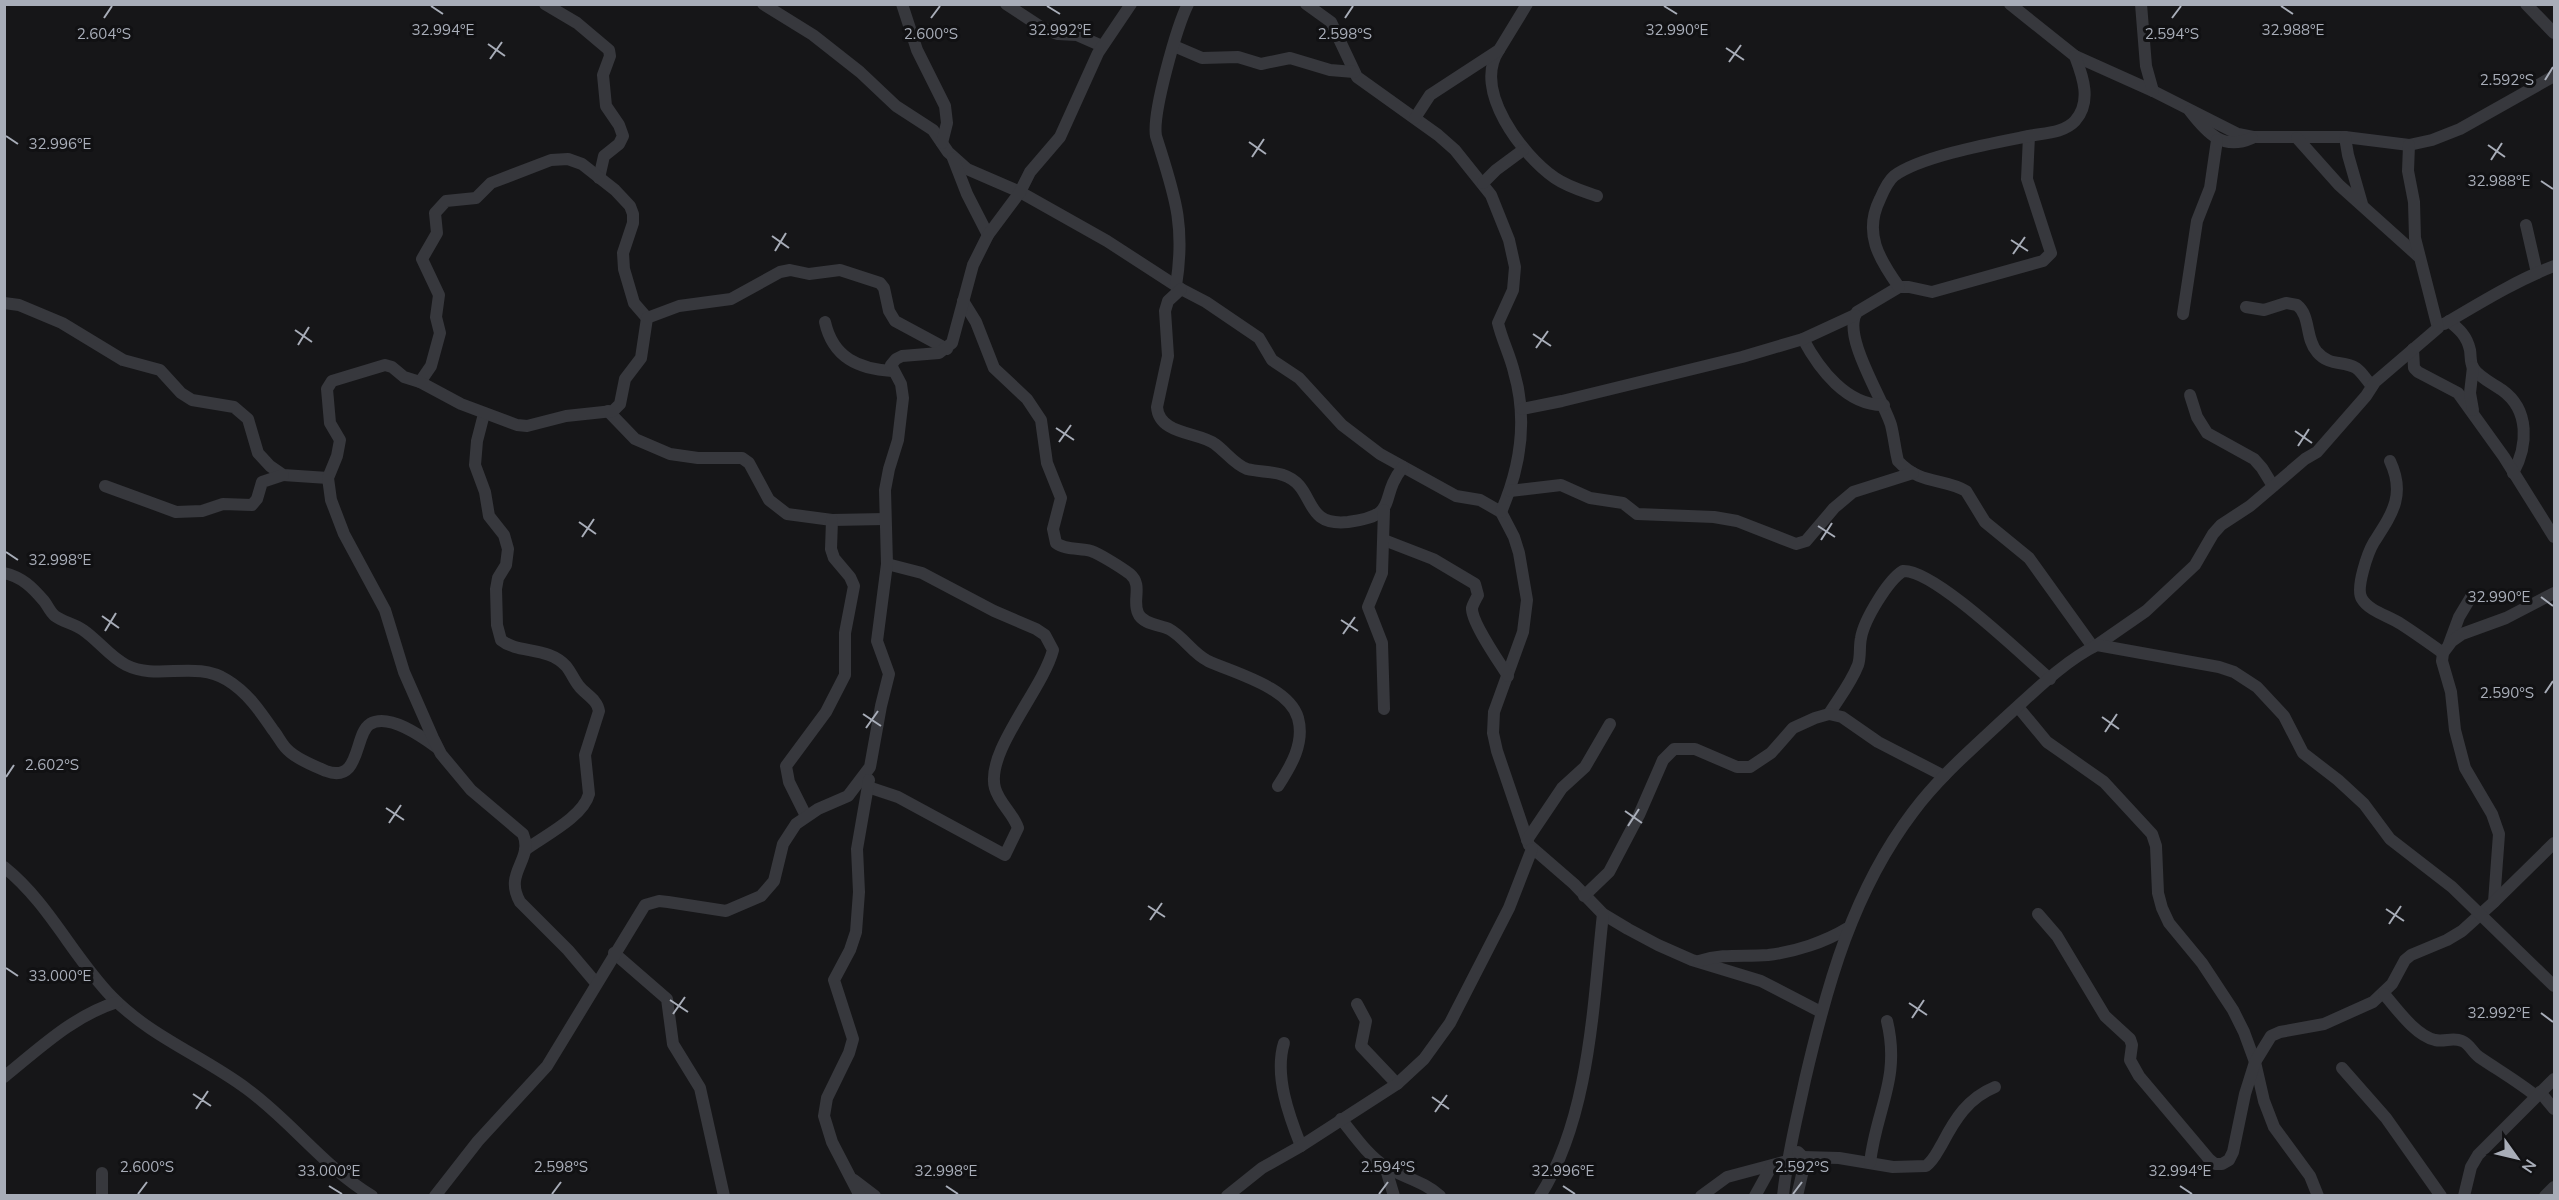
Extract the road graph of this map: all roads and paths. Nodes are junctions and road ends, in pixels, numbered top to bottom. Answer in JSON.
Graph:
{"nodes":[{"id":1,"x":545,"y":4,"type":"edge"},
{"id":2,"x":763,"y":4,"type":"edge"},
{"id":3,"x":902,"y":4,"type":"edge"},
{"id":4,"x":1006,"y":4,"type":"edge"},
{"id":5,"x":1131,"y":4,"type":"edge"},
{"id":6,"x":1188,"y":4,"type":"edge"},
{"id":7,"x":1306,"y":4,"type":"edge"},
{"id":8,"x":1527,"y":4,"type":"edge"},
{"id":9,"x":2010,"y":4,"type":"edge"},
{"id":10,"x":2141,"y":4,"type":"edge"},
{"id":11,"x":2526,"y":4,"type":"edge"},
{"id":12,"x":2554,"y":33,"type":"edge"},
{"id":13,"x":1102,"y":46,"type":"junction"},
{"id":14,"x":1174,"y":46,"type":"junction"},
{"id":15,"x":1499,"y":50,"type":"junction"},
{"id":16,"x":2075,"y":56,"type":"junction"},
{"id":17,"x":1353,"y":72,"type":"junction"},
{"id":18,"x":2554,"y":76,"type":"edge"},
{"id":19,"x":2153,"y":91,"type":"junction"},
{"id":20,"x":2187,"y":108,"type":"junction"},
{"id":21,"x":1415,"y":117,"type":"junction"},
{"id":22,"x":2029,"y":136,"type":"junction"},
{"id":23,"x":2253,"y":137,"type":"junction"},
{"id":24,"x":2345,"y":137,"type":"junction"},
{"id":25,"x":2297,"y":138,"type":"junction"},
{"id":26,"x":2217,"y":140,"type":"junction"},
{"id":27,"x":942,"y":142,"type":"junction"},
{"id":28,"x":2409,"y":146,"type":"junction"},
{"id":29,"x":1523,"y":150,"type":"junction"},
{"id":30,"x":952,"y":157,"type":"junction"},
{"id":31,"x":599,"y":178,"type":"junction"},
{"id":32,"x":1484,"y":183,"type":"junction"},
{"id":33,"x":1020,"y":192,"type":"junction"},
{"id":34,"x":1598,"y":196,"type":"dead end"},
{"id":35,"x":2362,"y":204,"type":"junction"},
{"id":36,"x":2526,"y":225,"type":"dead end"},
{"id":37,"x":988,"y":235,"type":"junction"},
{"id":38,"x":2419,"y":256,"type":"junction"},
{"id":39,"x":2554,"y":266,"type":"edge"},
{"id":40,"x":2537,"y":273,"type":"junction"},
{"id":41,"x":1179,"y":287,"type":"junction"},
{"id":42,"x":1899,"y":287,"type":"junction"},
{"id":43,"x":963,"y":301,"type":"junction"},
{"id":44,"x":4,"y":303,"type":"edge"},
{"id":45,"x":2246,"y":307,"type":"dead end"},
{"id":46,"x":2183,"y":314,"type":"dead end"},
{"id":47,"x":1855,"y":315,"type":"junction"},
{"id":48,"x":646,"y":318,"type":"junction"},
{"id":49,"x":825,"y":322,"type":"dead end"},
{"id":50,"x":2443,"y":324,"type":"junction"},
{"id":51,"x":1803,"y":339,"type":"junction"},
{"id":52,"x":2413,"y":348,"type":"junction"},
{"id":53,"x":947,"y":349,"type":"junction"},
{"id":54,"x":2473,"y":367,"type":"junction"},
{"id":55,"x":892,"y":371,"type":"junction"},
{"id":56,"x":420,"y":382,"type":"junction"},
{"id":57,"x":2372,"y":386,"type":"junction"},
{"id":58,"x":2190,"y":395,"type":"dead end"},
{"id":59,"x":1884,"y":405,"type":"junction"},
{"id":60,"x":1522,"y":409,"type":"junction"},
{"id":61,"x":608,"y":411,"type":"junction"},
{"id":62,"x":2473,"y":412,"type":"junction"},
{"id":63,"x":484,"y":414,"type":"junction"},
{"id":64,"x":2390,"y":461,"type":"dead end"},
{"id":65,"x":1403,"y":467,"type":"junction"},
{"id":66,"x":1912,"y":473,"type":"junction"},
{"id":67,"x":2513,"y":473,"type":"junction"},
{"id":68,"x":282,"y":475,"type":"junction"},
{"id":69,"x":328,"y":478,"type":"junction"},
{"id":70,"x":105,"y":486,"type":"dead end"},
{"id":71,"x":2273,"y":486,"type":"junction"},
{"id":72,"x":1510,"y":490,"type":"junction"},
{"id":73,"x":1384,"y":510,"type":"junction"},
{"id":74,"x":1501,"y":512,"type":"junction"},
{"id":75,"x":885,"y":519,"type":"junction"},
{"id":76,"x":832,"y":520,"type":"junction"},
{"id":77,"x":2554,"y":537,"type":"edge"},
{"id":78,"x":1384,"y":540,"type":"junction"},
{"id":79,"x":887,"y":564,"type":"junction"},
{"id":80,"x":4,"y":573,"type":"edge"},
{"id":81,"x":2554,"y":593,"type":"edge"},
{"id":82,"x":2471,"y":597,"type":"dead end"},
{"id":83,"x":2095,"y":646,"type":"junction"},
{"id":84,"x":2446,"y":648,"type":"junction"},
{"id":85,"x":1508,"y":676,"type":"junction"},
{"id":86,"x":2050,"y":679,"type":"junction"},
{"id":87,"x":2018,"y":707,"type":"junction"},
{"id":88,"x":1383,"y":709,"type":"dead end"},
{"id":89,"x":1829,"y":714,"type":"junction"},
{"id":90,"x":1610,"y":724,"type":"dead end"},
{"id":91,"x":437,"y":747,"type":"junction"},
{"id":92,"x":870,"y":767,"type":"junction"},
{"id":93,"x":1944,"y":776,"type":"junction"},
{"id":94,"x":1278,"y":786,"type":"dead end"},
{"id":95,"x":868,"y":787,"type":"junction"},
{"id":96,"x":806,"y":816,"type":"junction"},
{"id":97,"x":2554,"y":843,"type":"edge"},
{"id":98,"x":1530,"y":844,"type":"junction"},
{"id":99,"x":525,"y":850,"type":"junction"},
{"id":100,"x":4,"y":867,"type":"edge"},
{"id":101,"x":1584,"y":896,"type":"junction"},
{"id":102,"x":2494,"y":902,"type":"junction"},
{"id":103,"x":1604,"y":914,"type":"junction"},
{"id":104,"x":2038,"y":914,"type":"dead end"},
{"id":105,"x":2482,"y":914,"type":"junction"},
{"id":106,"x":1848,"y":928,"type":"junction"},
{"id":107,"x":614,"y":953,"type":"junction"},
{"id":108,"x":1698,"y":962,"type":"junction"},
{"id":109,"x":596,"y":983,"type":"junction"},
{"id":110,"x":2554,"y":986,"type":"edge"},
{"id":111,"x":2384,"y":994,"type":"junction"},
{"id":112,"x":117,"y":1002,"type":"junction"},
{"id":113,"x":1357,"y":1004,"type":"dead end"},
{"id":114,"x":1821,"y":1012,"type":"junction"},
{"id":115,"x":1887,"y":1021,"type":"dead end"},
{"id":116,"x":1284,"y":1043,"type":"dead end"},
{"id":117,"x":2255,"y":1062,"type":"junction"},
{"id":118,"x":2342,"y":1068,"type":"dead end"},
{"id":119,"x":4,"y":1077,"type":"edge"},
{"id":120,"x":2554,"y":1079,"type":"edge"},
{"id":121,"x":1397,"y":1084,"type":"junction"},
{"id":122,"x":1995,"y":1087,"type":"dead end"},
{"id":123,"x":2538,"y":1094,"type":"junction"},
{"id":124,"x":2554,"y":1109,"type":"edge"},
{"id":125,"x":1341,"y":1119,"type":"junction"},
{"id":126,"x":1301,"y":1146,"type":"junction"},
{"id":127,"x":1790,"y":1147,"type":"junction"},
{"id":128,"x":1803,"y":1157,"type":"junction"},
{"id":129,"x":1787,"y":1161,"type":"junction"},
{"id":130,"x":1870,"y":1163,"type":"junction"},
{"id":131,"x":1385,"y":1166,"type":"junction"},
{"id":132,"x":1771,"y":1167,"type":"junction"},
{"id":133,"x":102,"y":1173,"type":"dead end"},
{"id":134,"x":853,"y":1179,"type":"junction"},
{"id":135,"x":2554,"y":1187,"type":"edge"},
{"id":136,"x":102,"y":1196,"type":"edge"},
{"id":137,"x":372,"y":1196,"type":"edge"},
{"id":138,"x":435,"y":1196,"type":"edge"},
{"id":139,"x":724,"y":1196,"type":"edge"},
{"id":140,"x":860,"y":1196,"type":"edge"},
{"id":141,"x":875,"y":1196,"type":"edge"},
{"id":142,"x":1227,"y":1196,"type":"edge"},
{"id":143,"x":1394,"y":1196,"type":"edge"},
{"id":144,"x":1440,"y":1196,"type":"edge"},
{"id":145,"x":1540,"y":1196,"type":"edge"},
{"id":146,"x":1701,"y":1196,"type":"edge"},
{"id":147,"x":1755,"y":1196,"type":"edge"},
{"id":148,"x":1783,"y":1196,"type":"edge"},
{"id":149,"x":1797,"y":1196,"type":"edge"},
{"id":150,"x":2318,"y":1196,"type":"edge"},
{"id":151,"x":2441,"y":1196,"type":"edge"},
{"id":152,"x":2464,"y":1196,"type":"edge"},
{"id":153,"x":2545,"y":1196,"type":"edge"}],
"edges":[{"from":1,"to":31,"type":"street"},
{"from":2,"to":27,"type":"street"},
{"from":3,"to":27,"type":"street"},
{"from":4,"to":13,"type":"street"},
{"from":5,"to":13,"type":"street"},
{"from":6,"to":14,"type":"street"},
{"from":7,"to":17,"type":"street"},
{"from":8,"to":15,"type":"street"},
{"from":9,"to":16,"type":"street"},
{"from":10,"to":19,"type":"street"},
{"from":11,"to":12,"type":"street"},
{"from":13,"to":33,"type":"street"},
{"from":14,"to":17,"type":"street"},
{"from":14,"to":41,"type":"street"},
{"from":15,"to":21,"type":"street"},
{"from":15,"to":29,"type":"street"},
{"from":16,"to":19,"type":"street"},
{"from":16,"to":22,"type":"street"},
{"from":17,"to":21,"type":"street"},
{"from":18,"to":28,"type":"street"},
{"from":19,"to":20,"type":"street"},
{"from":20,"to":23,"type":"street"},
{"from":20,"to":26,"type":"street"},
{"from":21,"to":32,"type":"street"},
{"from":22,"to":42,"type":"street"},
{"from":22,"to":42,"type":"street"},
{"from":23,"to":25,"type":"street"},
{"from":23,"to":26,"type":"street"},
{"from":24,"to":25,"type":"street"},
{"from":24,"to":28,"type":"street"},
{"from":24,"to":35,"type":"street"},
{"from":25,"to":35,"type":"street"},
{"from":26,"to":46,"type":"street"},
{"from":27,"to":30,"type":"street"},
{"from":28,"to":38,"type":"street"},
{"from":29,"to":32,"type":"street"},
{"from":29,"to":34,"type":"street"},
{"from":30,"to":33,"type":"street"},
{"from":30,"to":37,"type":"street"},
{"from":31,"to":48,"type":"street"},
{"from":31,"to":56,"type":"street"},
{"from":32,"to":60,"type":"street"},
{"from":33,"to":37,"type":"street"},
{"from":33,"to":41,"type":"street"},
{"from":35,"to":38,"type":"street"},
{"from":36,"to":40,"type":"street"},
{"from":37,"to":43,"type":"street"},
{"from":38,"to":50,"type":"street"},
{"from":39,"to":40,"type":"street"},
{"from":40,"to":50,"type":"street"},
{"from":41,"to":65,"type":"street"},
{"from":41,"to":73,"type":"street"},
{"from":42,"to":47,"type":"street"},
{"from":43,"to":53,"type":"street"},
{"from":43,"to":94,"type":"street"},
{"from":44,"to":68,"type":"street"},
{"from":45,"to":57,"type":"street"},
{"from":47,"to":51,"type":"street"},
{"from":47,"to":59,"type":"street"},
{"from":48,"to":53,"type":"street"},
{"from":48,"to":61,"type":"street"},
{"from":49,"to":55,"type":"street"},
{"from":50,"to":52,"type":"street"},
{"from":50,"to":54,"type":"street"},
{"from":51,"to":59,"type":"street"},
{"from":51,"to":60,"type":"street"},
{"from":52,"to":57,"type":"street"},
{"from":52,"to":62,"type":"street"},
{"from":53,"to":55,"type":"street"},
{"from":54,"to":62,"type":"street"},
{"from":54,"to":67,"type":"street"},
{"from":55,"to":75,"type":"street"},
{"from":56,"to":63,"type":"street"},
{"from":56,"to":69,"type":"street"},
{"from":57,"to":71,"type":"street"},
{"from":58,"to":71,"type":"street"},
{"from":59,"to":66,"type":"street"},
{"from":60,"to":72,"type":"street"},
{"from":61,"to":63,"type":"street"},
{"from":61,"to":76,"type":"street"},
{"from":62,"to":67,"type":"street"},
{"from":63,"to":99,"type":"street"},
{"from":64,"to":84,"type":"street"},
{"from":65,"to":73,"type":"street"},
{"from":65,"to":74,"type":"street"},
{"from":66,"to":72,"type":"street"},
{"from":66,"to":83,"type":"street"},
{"from":67,"to":77,"type":"street"},
{"from":68,"to":69,"type":"street"},
{"from":68,"to":70,"type":"street"},
{"from":69,"to":91,"type":"street"},
{"from":71,"to":83,"type":"street"},
{"from":72,"to":74,"type":"street"},
{"from":73,"to":78,"type":"street"},
{"from":74,"to":85,"type":"street"},
{"from":75,"to":76,"type":"street"},
{"from":75,"to":79,"type":"street"},
{"from":76,"to":96,"type":"street"},
{"from":78,"to":85,"type":"street"},
{"from":78,"to":88,"type":"street"},
{"from":79,"to":92,"type":"street"},
{"from":79,"to":95,"type":"street"},
{"from":80,"to":91,"type":"street"},
{"from":81,"to":84,"type":"street"},
{"from":82,"to":84,"type":"street"},
{"from":83,"to":86,"type":"street"},
{"from":83,"to":105,"type":"street"},
{"from":84,"to":102,"type":"street"},
{"from":85,"to":98,"type":"street"},
{"from":86,"to":87,"type":"street"},
{"from":86,"to":89,"type":"street"},
{"from":87,"to":93,"type":"street"},
{"from":87,"to":117,"type":"street"},
{"from":89,"to":93,"type":"street"},
{"from":89,"to":101,"type":"street"},
{"from":90,"to":98,"type":"street"},
{"from":91,"to":99,"type":"street"},
{"from":92,"to":95,"type":"street"},
{"from":92,"to":96,"type":"street"},
{"from":93,"to":106,"type":"street"},
{"from":95,"to":134,"type":"street"},
{"from":96,"to":107,"type":"street"},
{"from":97,"to":102,"type":"street"},
{"from":98,"to":101,"type":"street"},
{"from":98,"to":121,"type":"street"},
{"from":99,"to":109,"type":"street"},
{"from":100,"to":112,"type":"street"},
{"from":101,"to":103,"type":"street"},
{"from":102,"to":105,"type":"street"},
{"from":103,"to":108,"type":"street"},
{"from":103,"to":145,"type":"street"},
{"from":104,"to":117,"type":"street"},
{"from":105,"to":110,"type":"street"},
{"from":105,"to":111,"type":"street"},
{"from":106,"to":108,"type":"street"},
{"from":106,"to":114,"type":"street"},
{"from":107,"to":109,"type":"street"},
{"from":107,"to":139,"type":"street"},
{"from":108,"to":114,"type":"street"},
{"from":109,"to":138,"type":"street"},
{"from":111,"to":117,"type":"street"},
{"from":111,"to":123,"type":"street"},
{"from":112,"to":119,"type":"street"},
{"from":112,"to":137,"type":"street"},
{"from":113,"to":121,"type":"street"},
{"from":114,"to":127,"type":"street"},
{"from":115,"to":130,"type":"street"},
{"from":116,"to":126,"type":"street"},
{"from":117,"to":150,"type":"street"},
{"from":118,"to":151,"type":"street"},
{"from":120,"to":123,"type":"street"},
{"from":121,"to":125,"type":"street"},
{"from":122,"to":130,"type":"street"},
{"from":123,"to":124,"type":"street"},
{"from":123,"to":152,"type":"street"},
{"from":125,"to":126,"type":"street"},
{"from":125,"to":131,"type":"street"},
{"from":126,"to":142,"type":"street"},
{"from":127,"to":128,"type":"street"},
{"from":127,"to":129,"type":"street"},
{"from":128,"to":130,"type":"street"},
{"from":128,"to":149,"type":"street"},
{"from":129,"to":132,"type":"street"},
{"from":129,"to":148,"type":"street"},
{"from":131,"to":143,"type":"street"},
{"from":131,"to":144,"type":"street"},
{"from":132,"to":146,"type":"street"},
{"from":132,"to":147,"type":"street"},
{"from":133,"to":136,"type":"street"},
{"from":134,"to":140,"type":"street"},
{"from":134,"to":141,"type":"street"},
{"from":135,"to":153,"type":"street"}]}
